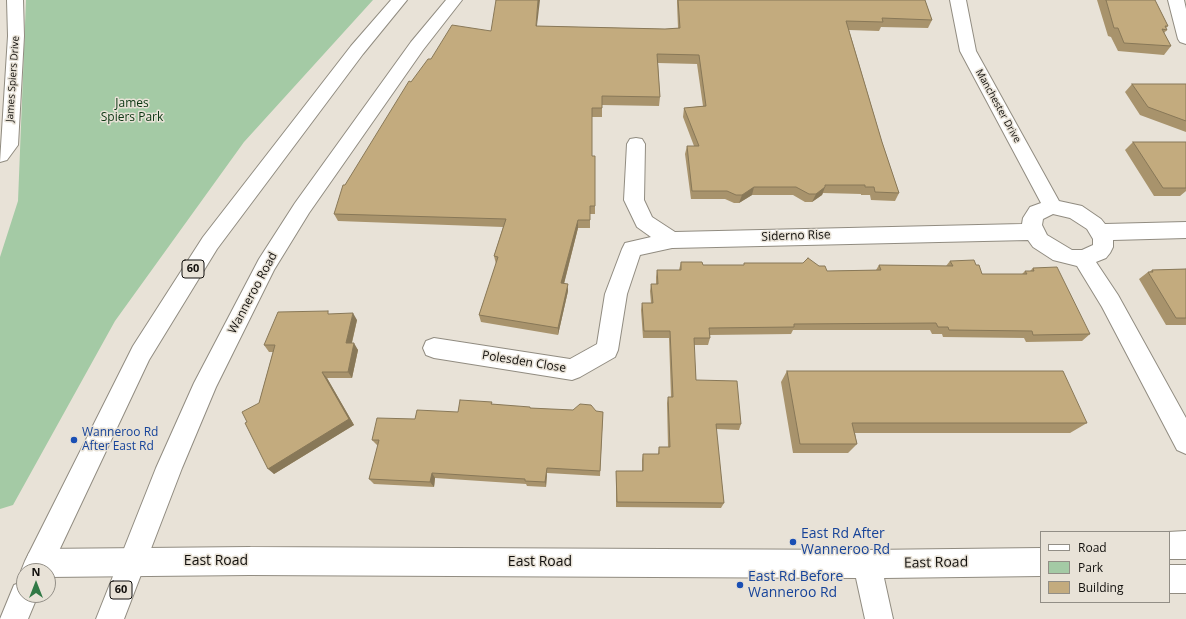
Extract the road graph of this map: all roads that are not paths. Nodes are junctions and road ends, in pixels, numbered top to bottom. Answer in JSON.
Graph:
{"nodes":[{"id":1,"x":15,"y":0,"type":"edge"},
{"id":2,"x":399,"y":0,"type":"edge"},
{"id":3,"x":454,"y":0,"type":"edge"},
{"id":4,"x":958,"y":0,"type":"edge"},
{"id":5,"x":1176,"y":0,"type":"edge"},
{"id":6,"x":16,"y":36,"type":"junction"},
{"id":7,"x":0,"y":39,"type":"edge"},
{"id":8,"x":1186,"y":39,"type":"edge"},
{"id":9,"x":636,"y":144,"type":"dead end"},
{"id":10,"x":0,"y":155,"type":"edge"},
{"id":11,"x":1053,"y":207,"type":"junction"},
{"id":12,"x":1186,"y":230,"type":"edge"},
{"id":13,"x":1034,"y":232,"type":"junction"},
{"id":14,"x":1100,"y":232,"type":"junction"},
{"id":15,"x":672,"y":240,"type":"junction"},
{"id":16,"x":1083,"y":258,"type":"junction"},
{"id":17,"x":434,"y":348,"type":"dead end"},
{"id":18,"x":1186,"y":442,"type":"edge"},
{"id":19,"x":1170,"y":545,"type":"edge"},
{"id":20,"x":1186,"y":545,"type":"edge"},
{"id":21,"x":132,"y":562,"type":"junction"},
{"id":22,"x":1040,"y":562,"type":"edge"},
{"id":23,"x":39,"y":563,"type":"edge"},
{"id":24,"x":867,"y":564,"type":"junction"},
{"id":25,"x":56,"y":566,"type":"edge"},
{"id":26,"x":1170,"y":579,"type":"edge"},
{"id":27,"x":1186,"y":579,"type":"edge"},
{"id":28,"x":20,"y":603,"type":"edge"},
{"id":29,"x":13,"y":619,"type":"edge"},
{"id":30,"x":110,"y":619,"type":"edge"},
{"id":31,"x":879,"y":619,"type":"edge"}],
"edges":[{"from":1,"to":6,"type":"main road","name":"James Spiers Drive"},
{"from":2,"to":23,"type":"main road","number":"60"},
{"from":3,"to":21,"type":"main road","name":"Wanneroo Road","number":"60"},
{"from":4,"to":11,"type":"main road","name":"Manchester Drive"},
{"from":5,"to":8,"type":"main road"},
{"from":6,"to":7,"type":"main road"},
{"from":6,"to":10,"type":"main road","name":"James Spiers Drive"},
{"from":9,"to":15,"type":"main road"},
{"from":11,"to":13,"type":"main road"},
{"from":11,"to":14,"type":"main road"},
{"from":12,"to":14,"type":"main road"},
{"from":13,"to":15,"type":"main road","name":"Siderno Rise"},
{"from":13,"to":16,"type":"main road"},
{"from":14,"to":16,"type":"main road"},
{"from":15,"to":17,"type":"main road","name":"Polesden Close"},
{"from":16,"to":18,"type":"main road"},
{"from":19,"to":20,"type":"main road"},
{"from":21,"to":24,"type":"main road","name":"East Road"},
{"from":21,"to":25,"type":"main road","name":"East Road"},
{"from":21,"to":30,"type":"main road","name":"Wanneroo Road","number":"60"},
{"from":22,"to":24,"type":"main road","name":"East Road"},
{"from":24,"to":31,"type":"main road"},
{"from":26,"to":27,"type":"main road"},
{"from":28,"to":29,"type":"main road"}]}
